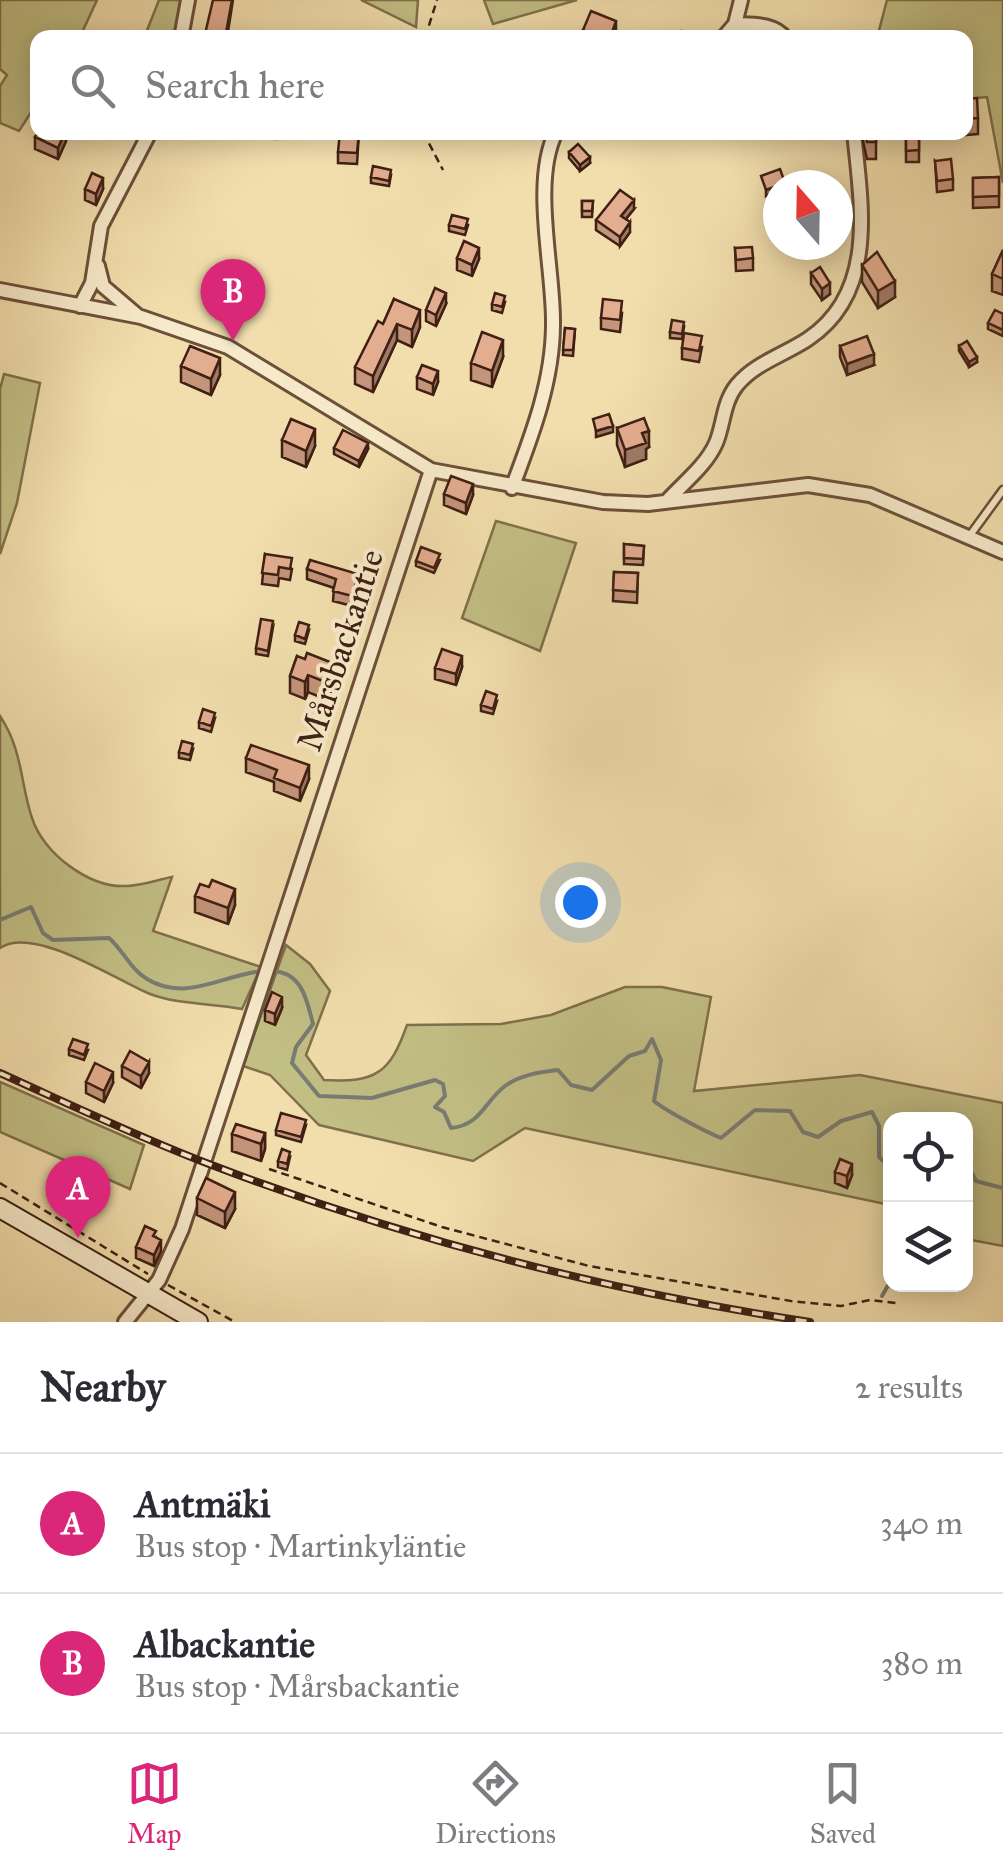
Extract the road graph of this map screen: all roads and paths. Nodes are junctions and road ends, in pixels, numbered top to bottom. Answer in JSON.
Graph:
{"nodes":[{"id":1,"x":188,"y":0,"type":"edge"},
{"id":2,"x":437,"y":0,"type":"edge"},
{"id":3,"x":741,"y":0,"type":"edge"},
{"id":4,"x":734,"y":24,"type":"junction"},
{"id":5,"x":182,"y":30,"type":"edge"},
{"id":6,"x":428,"y":30,"type":"edge"},
{"id":7,"x":729,"y":30,"type":"edge"},
{"id":8,"x":780,"y":30,"type":"edge"},
{"id":9,"x":146,"y":140,"type":"edge"},
{"id":10,"x":428,"y":140,"type":"edge"},
{"id":11,"x":554,"y":140,"type":"edge"},
{"id":12,"x":855,"y":140,"type":"edge"},
{"id":13,"x":443,"y":170,"type":"dead end"},
{"id":14,"x":96,"y":259,"type":"junction"},
{"id":15,"x":0,"y":290,"type":"edge"},
{"id":16,"x":80,"y":306,"type":"junction"},
{"id":17,"x":141,"y":317,"type":"junction"},
{"id":18,"x":431,"y":470,"type":"junction"},
{"id":19,"x":512,"y":488,"type":"junction"},
{"id":20,"x":1003,"y":490,"type":"edge"},
{"id":21,"x":666,"y":502,"type":"junction"},
{"id":22,"x":968,"y":539,"type":"junction"},
{"id":23,"x":1003,"y":552,"type":"edge"},
{"id":24,"x":269,"y":1169,"type":"dead end"},
{"id":25,"x":0,"y":1183,"type":"edge"},
{"id":26,"x":0,"y":1208,"type":"edge"},
{"id":27,"x":153,"y":1287,"type":"junction"},
{"id":28,"x":896,"y":1303,"type":"dead end"},
{"id":29,"x":125,"y":1322,"type":"edge"},
{"id":30,"x":198,"y":1322,"type":"edge"},
{"id":31,"x":235,"y":1322,"type":"edge"}],
"edges":[{"from":1,"to":5,"type":"street"},
{"from":2,"to":6,"type":"path"},
{"from":3,"to":4,"type":"street"},
{"from":4,"to":7,"type":"street"},
{"from":4,"to":8,"type":"street"},
{"from":9,"to":14,"type":"street"},
{"from":10,"to":13,"type":"path"},
{"from":11,"to":19,"type":"street"},
{"from":12,"to":21,"type":"street"},
{"from":14,"to":16,"type":"street"},
{"from":14,"to":17,"type":"street"},
{"from":15,"to":16,"type":"street"},
{"from":16,"to":17,"type":"street"},
{"from":17,"to":18,"type":"street"},
{"from":18,"to":19,"type":"street"},
{"from":18,"to":27,"type":"street","name":"Mårsbackantie"},
{"from":19,"to":21,"type":"street"},
{"from":20,"to":22,"type":"lane"},
{"from":21,"to":22,"type":"street"},
{"from":22,"to":23,"type":"street"},
{"from":24,"to":28,"type":"path"},
{"from":25,"to":27,"type":"path"},
{"from":26,"to":27,"type":"street"},
{"from":27,"to":29,"type":"street","name":"Mårsbackantie"},
{"from":27,"to":30,"type":"street"},
{"from":27,"to":31,"type":"path"}]}
